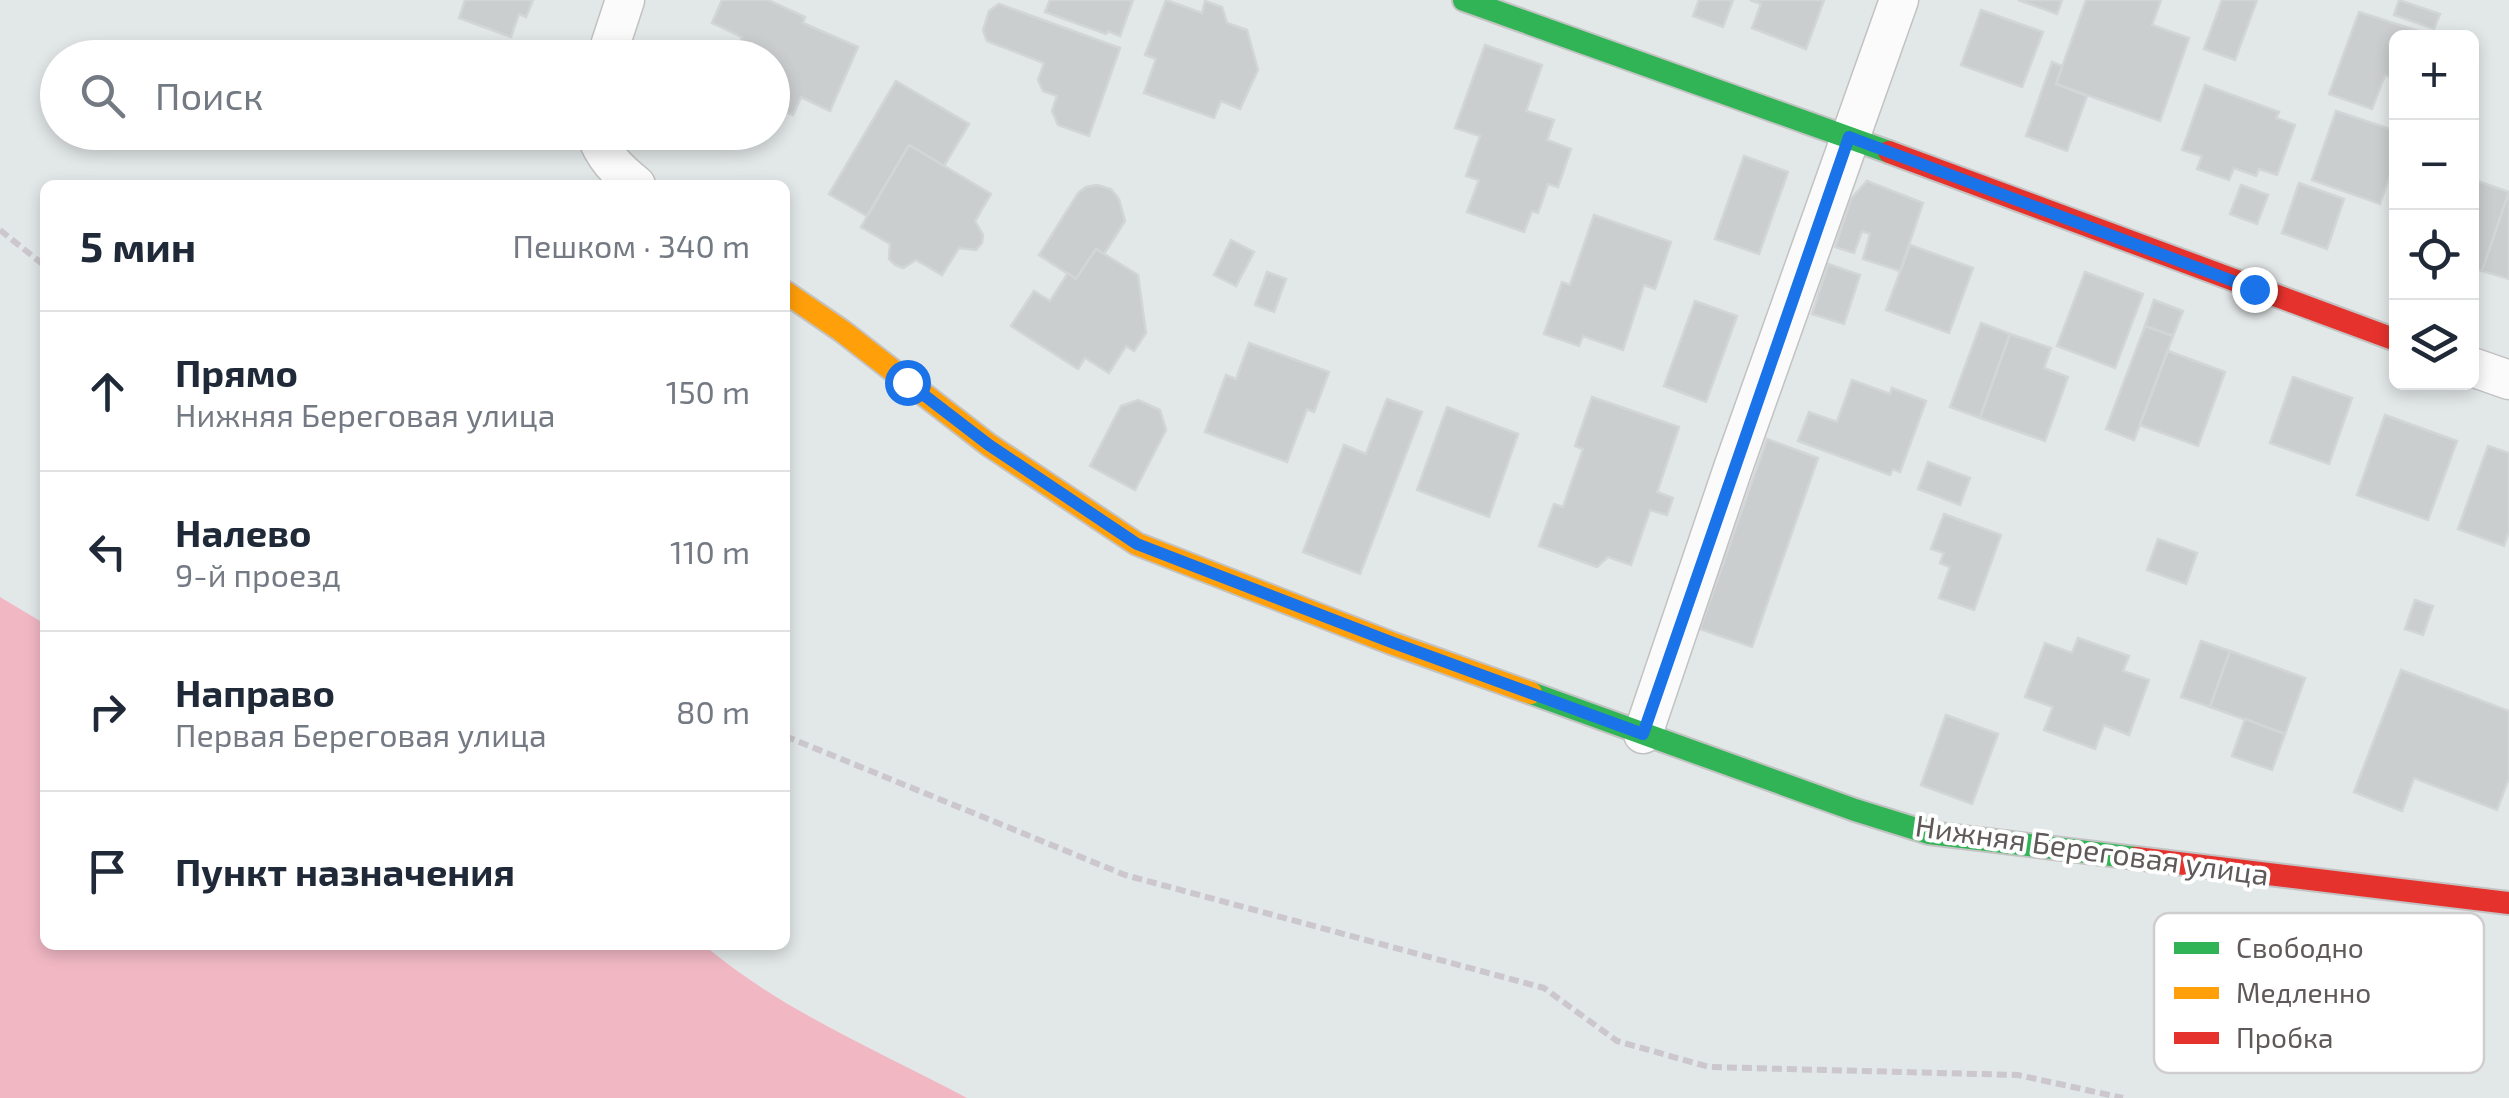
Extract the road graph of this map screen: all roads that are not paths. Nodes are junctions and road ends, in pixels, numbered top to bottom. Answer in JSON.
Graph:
{"nodes":[{"id":1,"x":625,"y":0,"type":"edge"},
{"id":2,"x":1464,"y":0,"type":"edge"},
{"id":3,"x":1899,"y":0,"type":"edge"},
{"id":4,"x":612,"y":40,"type":"edge"},
{"id":5,"x":1849,"y":137,"type":"junction"},
{"id":6,"x":602,"y":150,"type":"edge"},
{"id":7,"x":629,"y":180,"type":"edge"},
{"id":8,"x":790,"y":295,"type":"edge"},
{"id":9,"x":2389,"y":338,"type":"edge"},
{"id":10,"x":2479,"y":369,"type":"edge"},
{"id":11,"x":2509,"y":380,"type":"edge"},
{"id":12,"x":1643,"y":734,"type":"junction"},
{"id":13,"x":2509,"y":903,"type":"edge"}],
"edges":[{"from":1,"to":4,"type":"street"},
{"from":2,"to":5,"type":"street"},
{"from":3,"to":5,"type":"street"},
{"from":5,"to":9,"type":"street"},
{"from":5,"to":12,"type":"street"},
{"from":6,"to":7,"type":"street"},
{"from":8,"to":12,"type":"street","name":"Нижняя Береговая улица"},
{"from":10,"to":11,"type":"street"},
{"from":12,"to":13,"type":"street","name":"Нижняя Береговая улица"}]}
